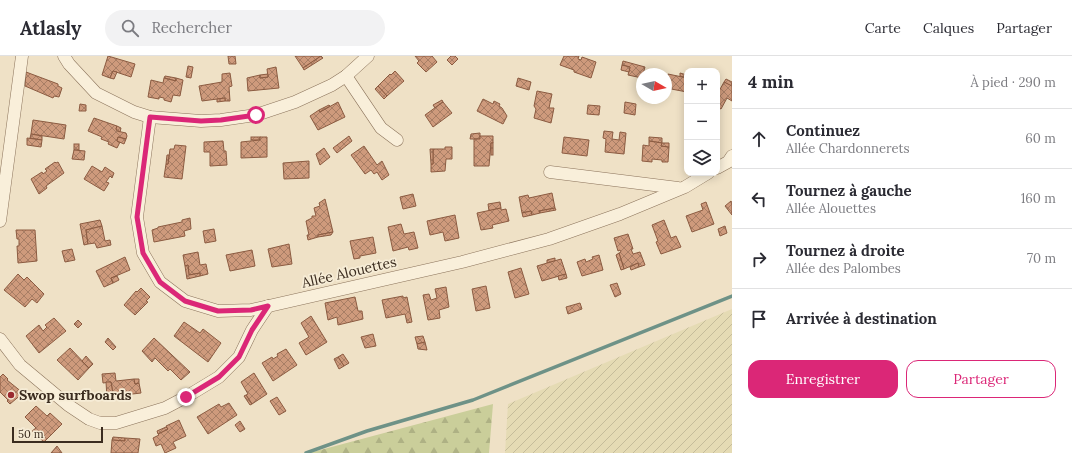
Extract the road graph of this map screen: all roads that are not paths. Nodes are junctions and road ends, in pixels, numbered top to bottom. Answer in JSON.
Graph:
{"nodes":[{"id":1,"x":22,"y":56,"type":"edge"},
{"id":2,"x":64,"y":56,"type":"edge"},
{"id":3,"x":368,"y":56,"type":"edge"},
{"id":4,"x":346,"y":76,"type":"junction"},
{"id":5,"x":150,"y":117,"type":"junction"},
{"id":6,"x":397,"y":140,"type":"dead end"},
{"id":7,"x":732,"y":156,"type":"edge"},
{"id":8,"x":720,"y":166,"type":"edge"},
{"id":9,"x":550,"y":172,"type":"dead end"},
{"id":10,"x":703,"y":176,"type":"edge"},
{"id":11,"x":679,"y":188,"type":"junction"},
{"id":12,"x":0,"y":221,"type":"edge"},
{"id":13,"x":268,"y":306,"type":"junction"},
{"id":14,"x":0,"y":339,"type":"edge"}],
"edges":[{"from":1,"to":12,"type":"street"},
{"from":2,"to":5,"type":"street"},
{"from":3,"to":4,"type":"street"},
{"from":4,"to":5,"type":"street"},
{"from":4,"to":6,"type":"street"},
{"from":5,"to":13,"type":"street","name":"Allée Alouettes"},
{"from":7,"to":8,"type":"street"},
{"from":9,"to":11,"type":"street"},
{"from":10,"to":11,"type":"street","name":"Allée Alouettes"},
{"from":11,"to":13,"type":"street","name":"Allée Alouettes"},
{"from":13,"to":14,"type":"street"}]}
